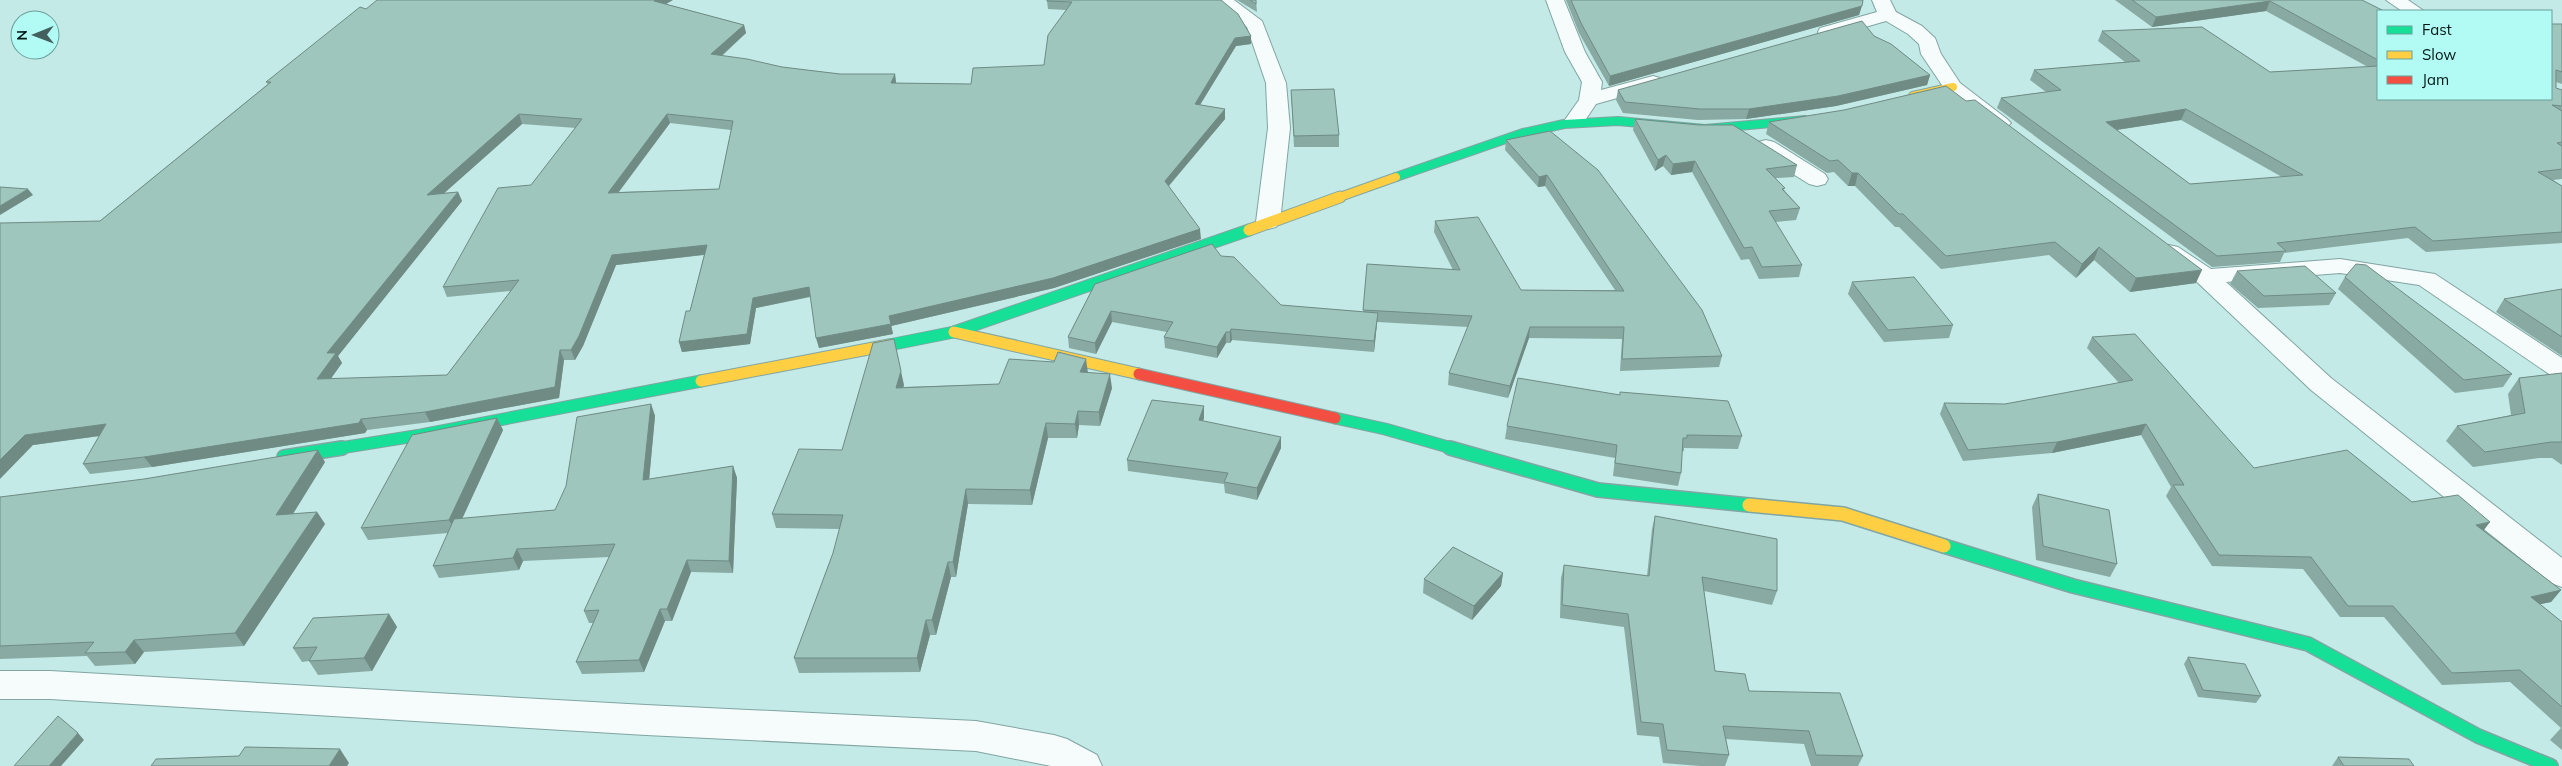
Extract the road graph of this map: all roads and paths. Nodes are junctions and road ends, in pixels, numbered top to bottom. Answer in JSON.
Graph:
{"nodes":[{"id":1,"x":1223,"y":0,"type":"edge"},
{"id":2,"x":1555,"y":0,"type":"edge"},
{"id":3,"x":2395,"y":0,"type":"edge"},
{"id":4,"x":1885,"y":7,"type":"edge"},
{"id":5,"x":2413,"y":10,"type":"edge"},
{"id":6,"x":1813,"y":36,"type":"edge"},
{"id":7,"x":1673,"y":76,"type":"edge"},
{"id":8,"x":1953,"y":87,"type":"junction"},
{"id":9,"x":1589,"y":100,"type":"junction"},
{"id":10,"x":1897,"y":100,"type":"edge"},
{"id":11,"x":1814,"y":118,"type":"edge"},
{"id":12,"x":1575,"y":121,"type":"junction"},
{"id":13,"x":1738,"y":128,"type":"junction"},
{"id":14,"x":2017,"y":135,"type":"edge"},
{"id":15,"x":1816,"y":179,"type":"dead end"},
{"id":16,"x":1268,"y":222,"type":"junction"},
{"id":17,"x":2152,"y":238,"type":"edge"},
{"id":18,"x":2206,"y":277,"type":"junction"},
{"id":19,"x":954,"y":332,"type":"junction"},
{"id":20,"x":2562,"y":370,"type":"edge"},
{"id":21,"x":268,"y":460,"type":"edge"},
{"id":22,"x":2562,"y":575,"type":"edge"},
{"id":23,"x":0,"y":685,"type":"edge"},
{"id":24,"x":1084,"y":766,"type":"edge"},
{"id":25,"x":2551,"y":766,"type":"edge"}],
"edges":[{"from":1,"to":16,"type":"street"},
{"from":2,"to":9,"type":"street"},
{"from":3,"to":5,"type":"street"},
{"from":4,"to":6,"type":"street"},
{"from":4,"to":8,"type":"street"},
{"from":7,"to":9,"type":"street"},
{"from":8,"to":10,"type":"street"},
{"from":8,"to":14,"type":"street"},
{"from":9,"to":12,"type":"street"},
{"from":11,"to":13,"type":"street"},
{"from":12,"to":13,"type":"street"},
{"from":12,"to":16,"type":"street"},
{"from":13,"to":15,"type":"street"},
{"from":16,"to":19,"type":"street"},
{"from":17,"to":18,"type":"street"},
{"from":18,"to":20,"type":"street"},
{"from":18,"to":22,"type":"street"},
{"from":19,"to":21,"type":"street"},
{"from":19,"to":25,"type":"street"},
{"from":23,"to":24,"type":"street"}]}
